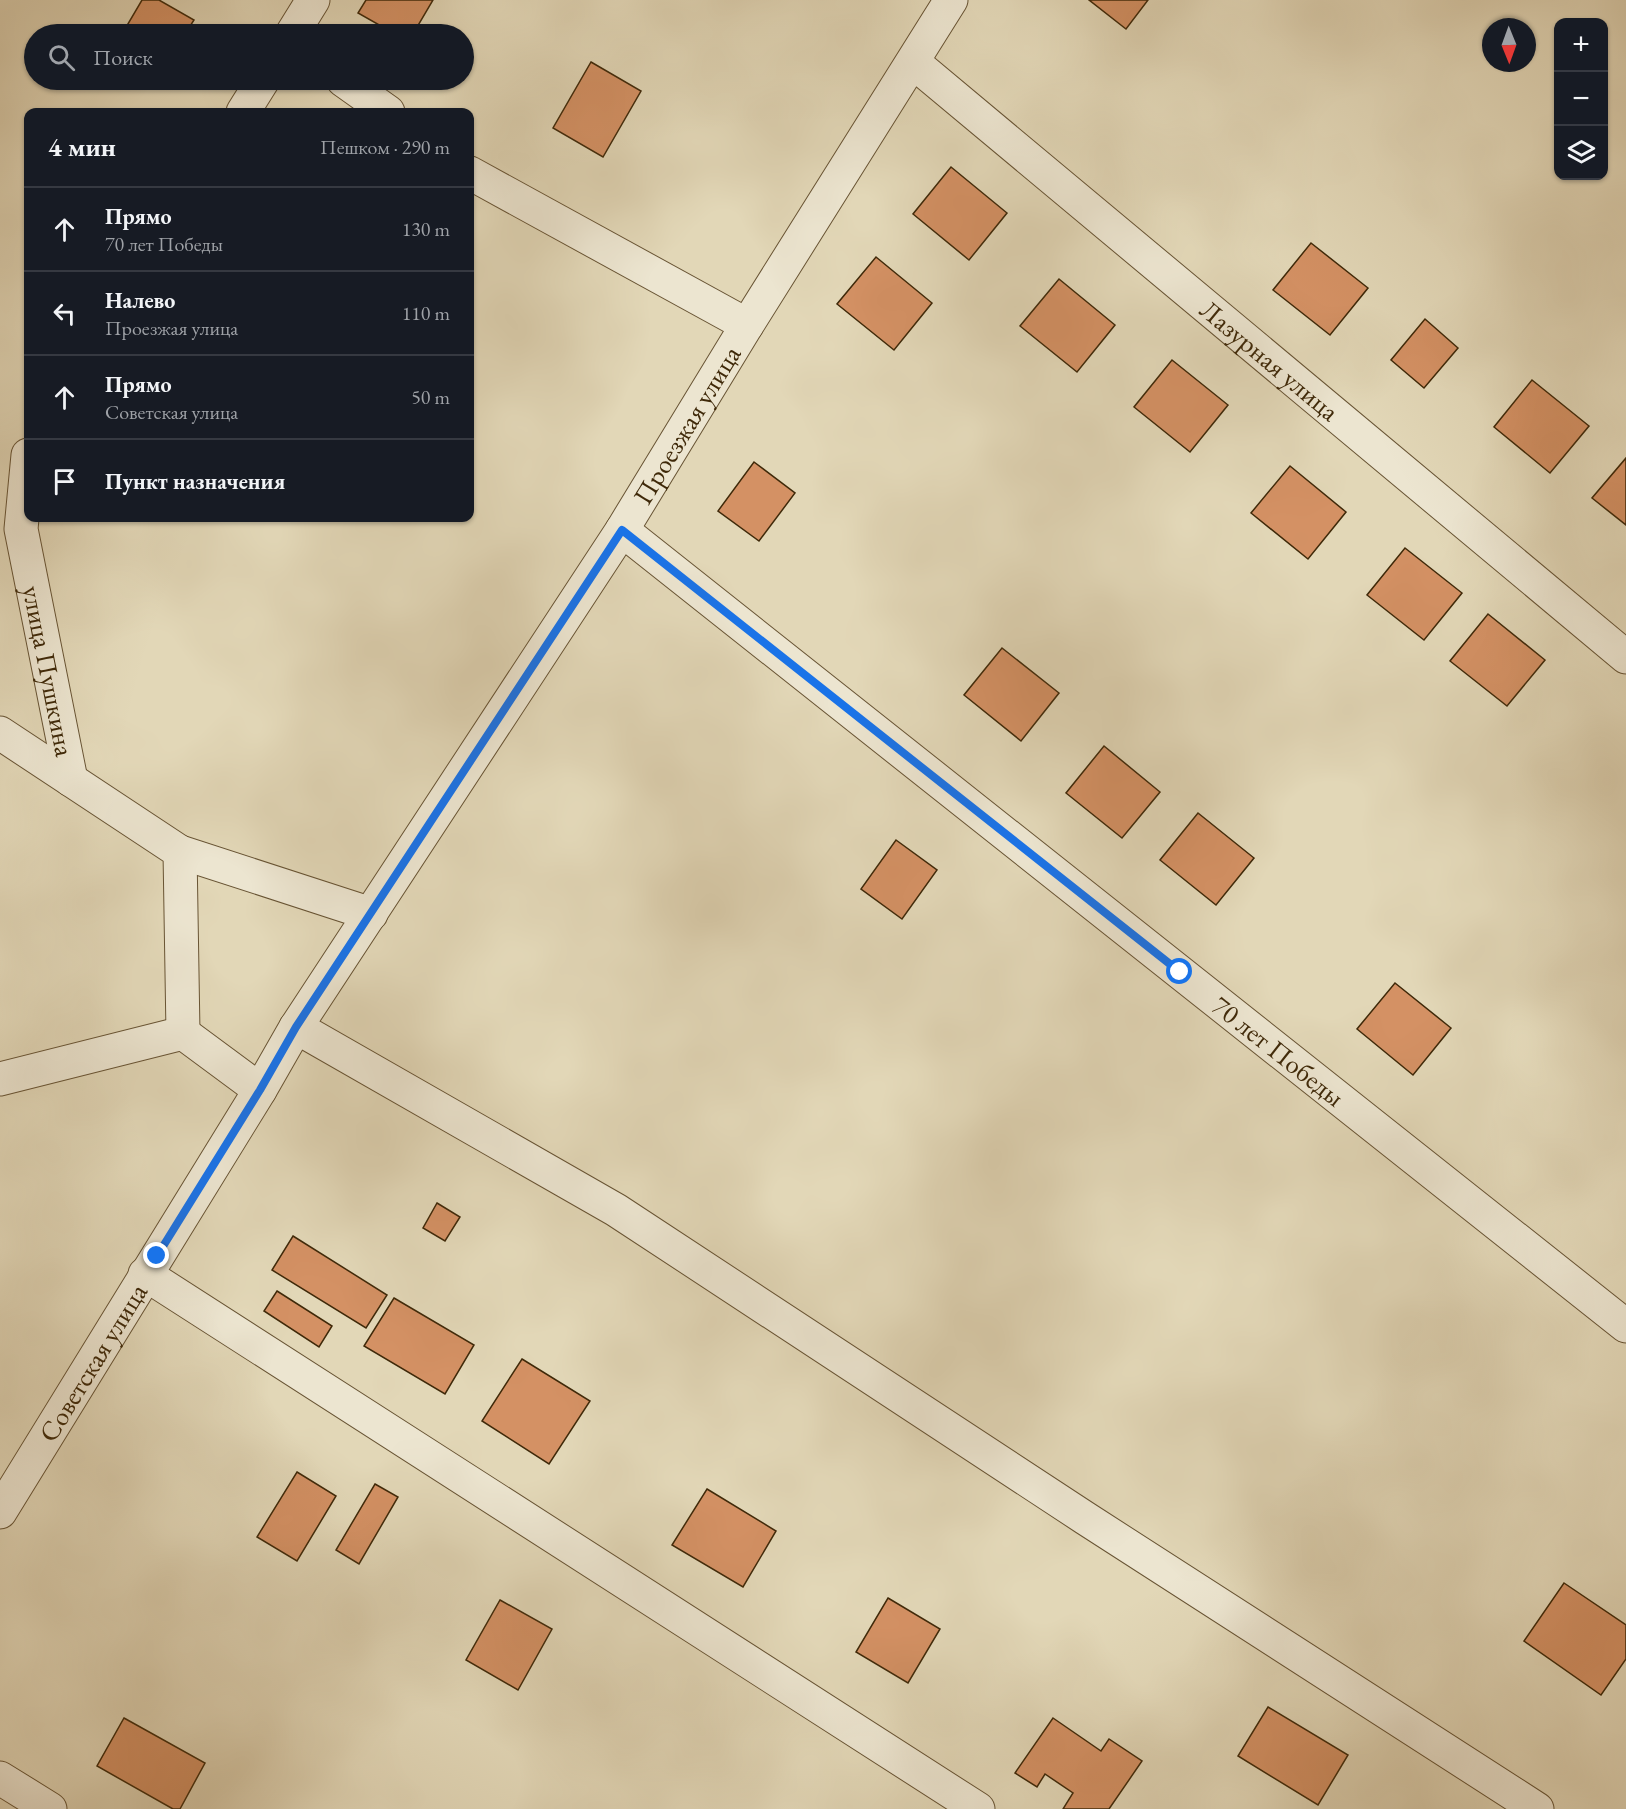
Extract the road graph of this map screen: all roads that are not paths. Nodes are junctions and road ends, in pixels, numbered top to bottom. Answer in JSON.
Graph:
{"nodes":[{"id":1,"x":313,"y":0,"type":"edge"},
{"id":2,"x":951,"y":0,"type":"edge"},
{"id":3,"x":298,"y":24,"type":"edge"},
{"id":4,"x":913,"y":62,"type":"junction"},
{"id":5,"x":257,"y":90,"type":"edge"},
{"id":6,"x":358,"y":90,"type":"edge"},
{"id":7,"x":246,"y":108,"type":"edge"},
{"id":8,"x":382,"y":108,"type":"edge"},
{"id":9,"x":474,"y":175,"type":"edge"},
{"id":10,"x":747,"y":325,"type":"junction"},
{"id":11,"x":24,"y":497,"type":"edge"},
{"id":12,"x":622,"y":530,"type":"junction"},
{"id":13,"x":1626,"y":657,"type":"edge"},
{"id":14,"x":0,"y":733,"type":"edge"},
{"id":15,"x":71,"y":780,"type":"junction"},
{"id":16,"x":180,"y":852,"type":"junction"},
{"id":17,"x":371,"y":914,"type":"junction"},
{"id":18,"x":296,"y":1027,"type":"junction"},
{"id":19,"x":183,"y":1033,"type":"junction"},
{"id":20,"x":0,"y":1079,"type":"edge"},
{"id":21,"x":260,"y":1090,"type":"junction"},
{"id":22,"x":145,"y":1274,"type":"junction"},
{"id":23,"x":1626,"y":1326,"type":"edge"},
{"id":24,"x":0,"y":1512,"type":"edge"},
{"id":25,"x":0,"y":1778,"type":"edge"},
{"id":26,"x":50,"y":1809,"type":"edge"},
{"id":27,"x":978,"y":1809,"type":"edge"},
{"id":28,"x":1537,"y":1809,"type":"edge"}],
"edges":[{"from":1,"to":3,"type":"street"},
{"from":2,"to":4,"type":"street","name":"Проезжая улица"},
{"from":4,"to":10,"type":"street","name":"Проезжая улица"},
{"from":4,"to":13,"type":"street","name":"Лазурная улица"},
{"from":5,"to":7,"type":"street"},
{"from":6,"to":8,"type":"street"},
{"from":9,"to":10,"type":"street"},
{"from":10,"to":12,"type":"street","name":"Проезжая улица"},
{"from":11,"to":15,"type":"street","name":"улица Пушкина"},
{"from":12,"to":17,"type":"street","name":"Проезжая улица"},
{"from":12,"to":23,"type":"street","name":"70 лет Победы"},
{"from":14,"to":15,"type":"street"},
{"from":15,"to":16,"type":"street"},
{"from":16,"to":17,"type":"street"},
{"from":16,"to":19,"type":"street"},
{"from":17,"to":18,"type":"street","name":"Проезжая улица"},
{"from":18,"to":21,"type":"street","name":"Советская улица"},
{"from":18,"to":28,"type":"street"},
{"from":19,"to":20,"type":"street"},
{"from":19,"to":21,"type":"street"},
{"from":21,"to":22,"type":"street","name":"Советская улица"},
{"from":22,"to":24,"type":"street","name":"Советская улица"},
{"from":22,"to":27,"type":"street"},
{"from":25,"to":26,"type":"street"}]}
